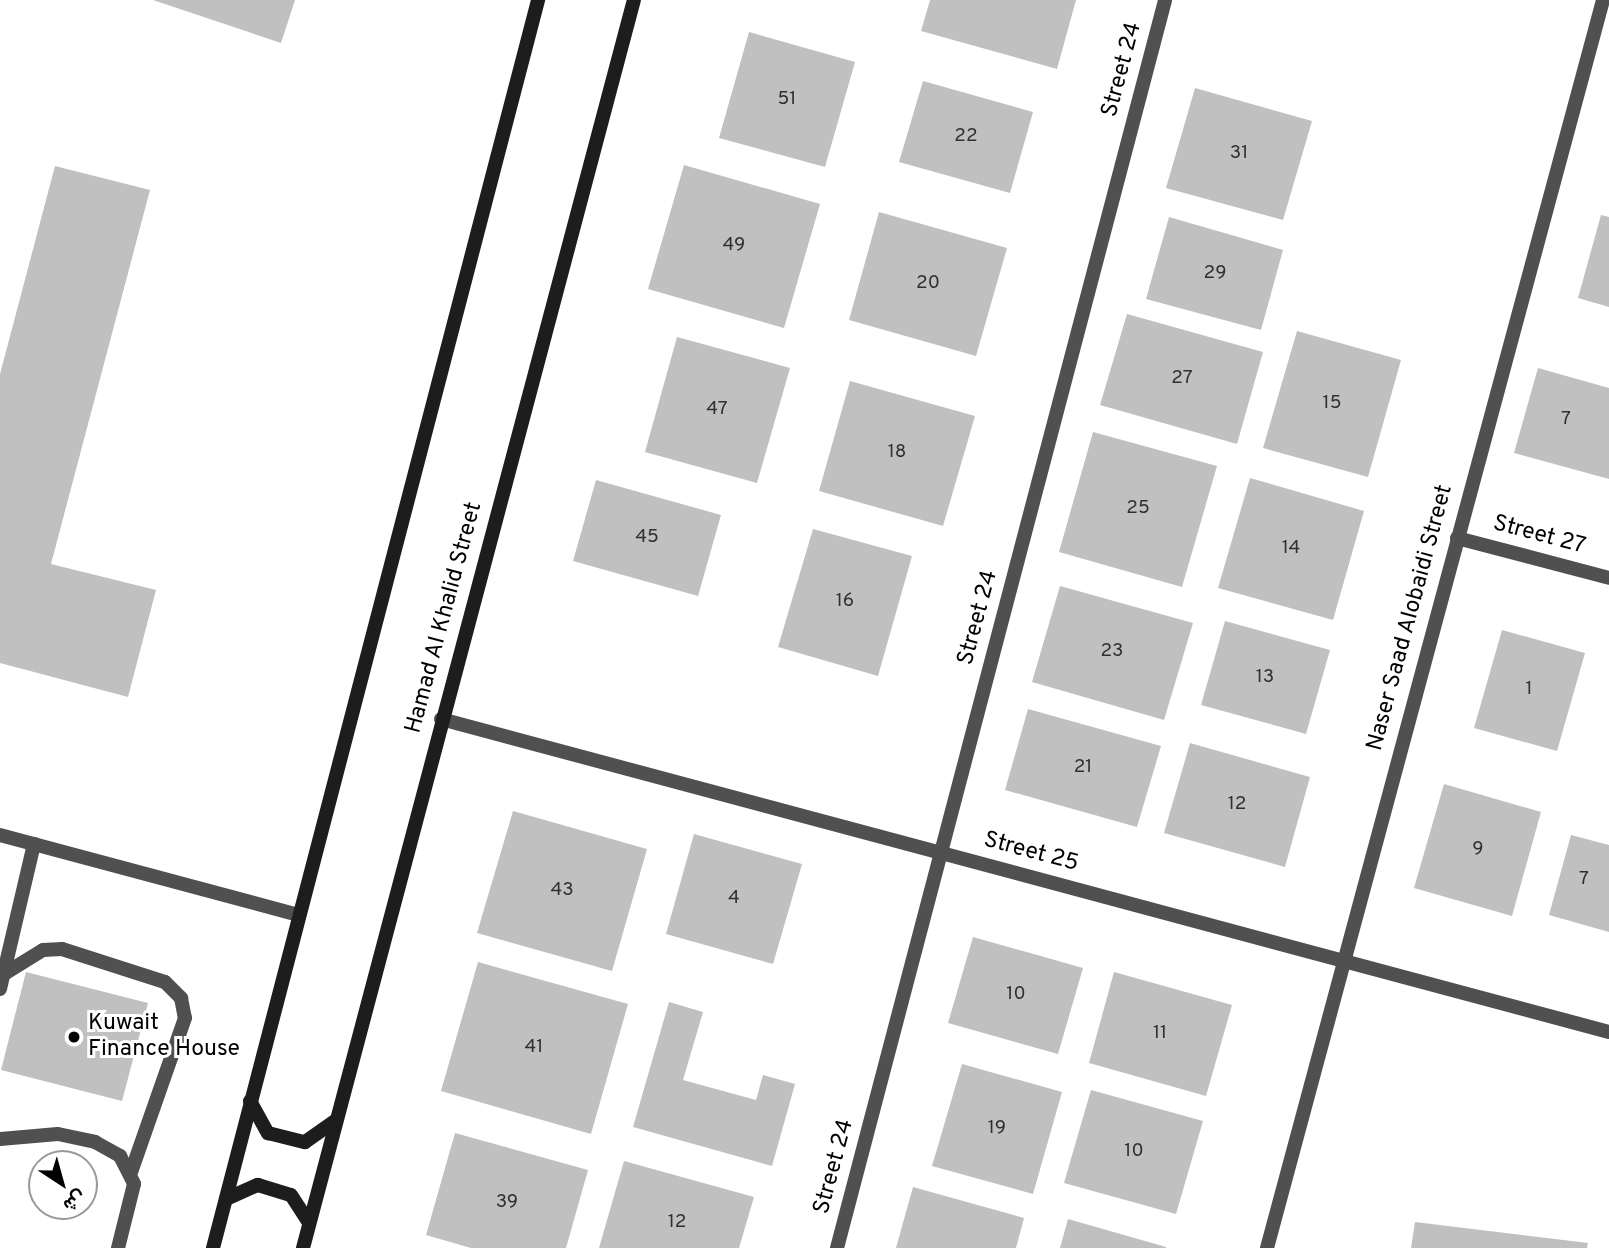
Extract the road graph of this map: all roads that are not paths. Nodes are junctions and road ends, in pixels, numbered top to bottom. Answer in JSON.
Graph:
{"nodes":[{"id":1,"x":538,"y":0,"type":"edge"},
{"id":2,"x":634,"y":0,"type":"edge"},
{"id":3,"x":1165,"y":0,"type":"edge"},
{"id":4,"x":1603,"y":0,"type":"edge"},
{"id":5,"x":1457,"y":538,"type":"junction"},
{"id":6,"x":1609,"y":578,"type":"edge"},
{"id":7,"x":441,"y":719,"type":"junction"},
{"id":8,"x":0,"y":835,"type":"edge"},
{"id":9,"x":34,"y":844,"type":"junction"},
{"id":10,"x":941,"y":853,"type":"junction"},
{"id":11,"x":298,"y":915,"type":"junction"},
{"id":12,"x":1341,"y":961,"type":"junction"},
{"id":13,"x":4,"y":974,"type":"junction"},
{"id":14,"x":0,"y":989,"type":"edge"},
{"id":15,"x":1609,"y":1032,"type":"edge"},
{"id":16,"x":250,"y":1101,"type":"junction"},
{"id":17,"x":335,"y":1121,"type":"junction"},
{"id":18,"x":0,"y":1139,"type":"edge"},
{"id":19,"x":131,"y":1172,"type":"junction"},
{"id":20,"x":226,"y":1199,"type":"junction"},
{"id":21,"x":309,"y":1223,"type":"junction"},
{"id":22,"x":118,"y":1248,"type":"edge"},
{"id":23,"x":213,"y":1248,"type":"edge"},
{"id":24,"x":303,"y":1248,"type":"edge"},
{"id":25,"x":837,"y":1248,"type":"edge"},
{"id":26,"x":1267,"y":1248,"type":"edge"}],
"edges":[{"from":1,"to":11,"type":"street"},
{"from":2,"to":7,"type":"street","name":"Hamad Al Khalid Street"},
{"from":3,"to":10,"type":"street","name":"Street 24"},
{"from":4,"to":5,"type":"street","name":"Naser Saad Alobaidi Street"},
{"from":5,"to":6,"type":"street","name":"Street 27"},
{"from":5,"to":12,"type":"street","name":"Naser Saad Alobaidi Street"},
{"from":7,"to":10,"type":"street","name":"Street 25"},
{"from":7,"to":17,"type":"street","name":"Hamad Al Khalid Street"},
{"from":8,"to":9,"type":"street"},
{"from":9,"to":11,"type":"street"},
{"from":9,"to":13,"type":"street"},
{"from":10,"to":12,"type":"street","name":"Street 25"},
{"from":10,"to":25,"type":"street","name":"Street 24"},
{"from":11,"to":16,"type":"street"},
{"from":12,"to":15,"type":"street","name":"Street 25"},
{"from":12,"to":26,"type":"street","name":"Naser Saad Alobaidi Street"},
{"from":13,"to":14,"type":"street"},
{"from":13,"to":19,"type":"street"},
{"from":16,"to":17,"type":"street"},
{"from":16,"to":20,"type":"street"},
{"from":17,"to":21,"type":"street","name":"Hamad Al Khalid Street"},
{"from":18,"to":19,"type":"street"},
{"from":19,"to":22,"type":"street"},
{"from":20,"to":21,"type":"street"},
{"from":20,"to":23,"type":"street"},
{"from":21,"to":24,"type":"street","name":"Hamad Al Khalid Street"}]}
